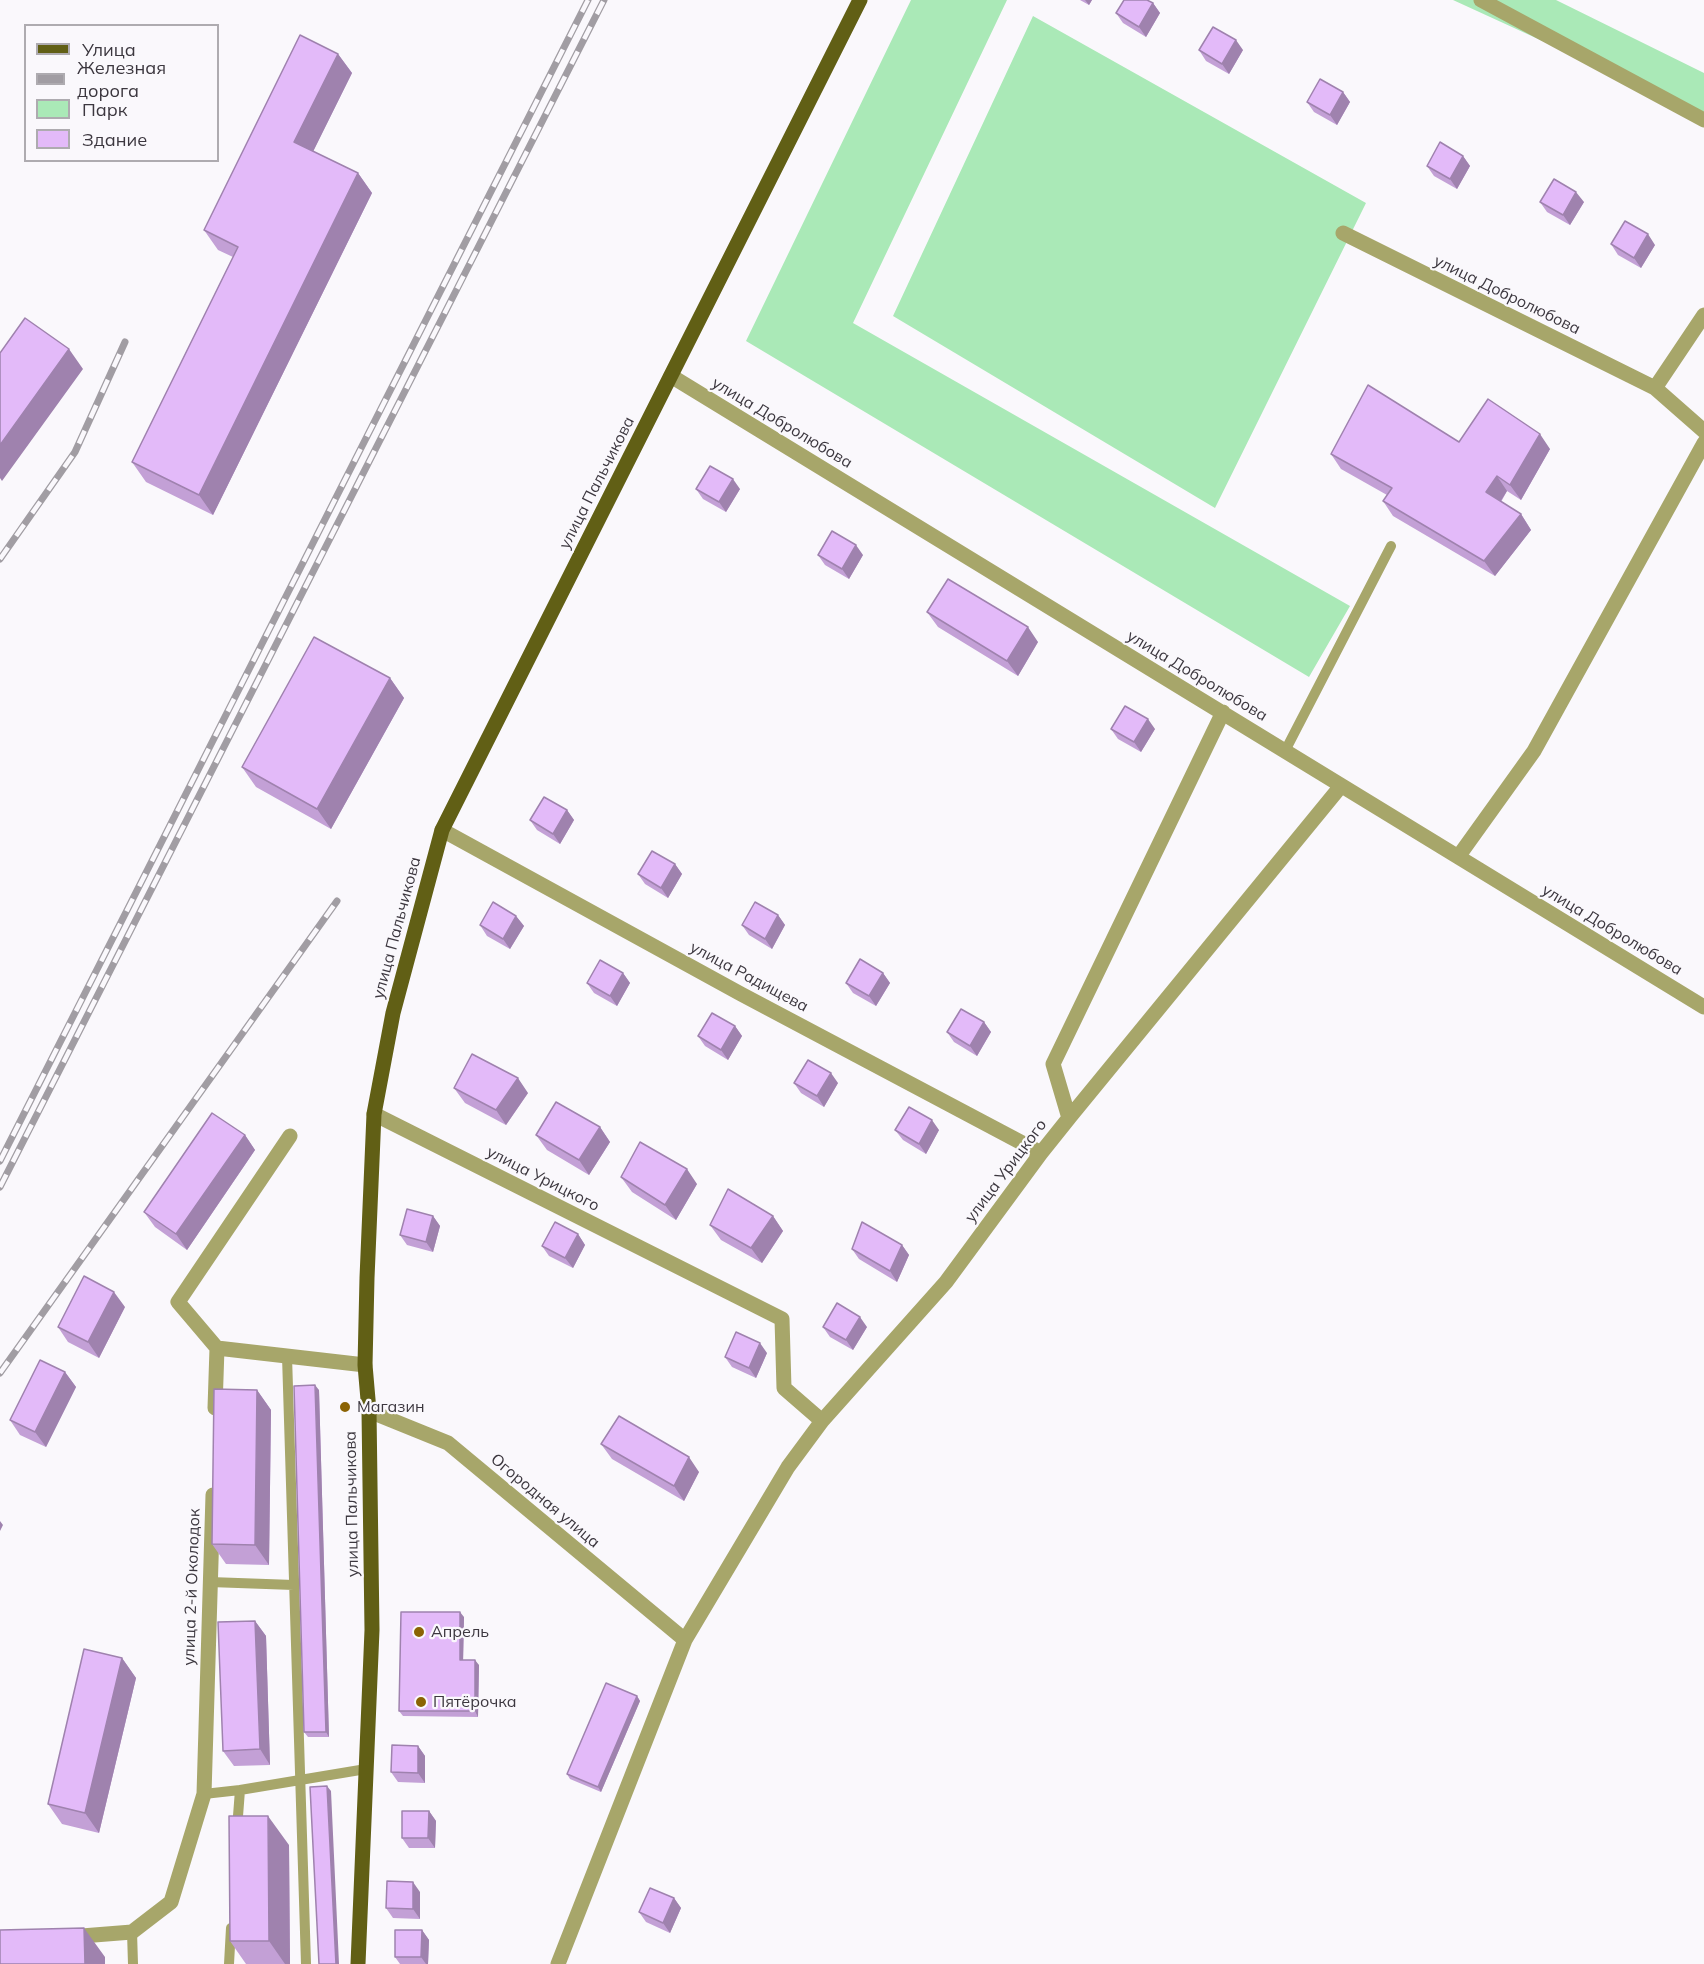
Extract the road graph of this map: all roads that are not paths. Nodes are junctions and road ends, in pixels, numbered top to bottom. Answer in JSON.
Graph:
{"nodes":[{"id":1,"x":861,"y":0,"type":"edge"},
{"id":2,"x":1480,"y":0,"type":"edge"},
{"id":3,"x":1704,"y":120,"type":"edge"},
{"id":4,"x":1343,"y":233,"type":"dead end"},
{"id":5,"x":1704,"y":315,"type":"edge"},
{"id":6,"x":671,"y":376,"type":"junction"},
{"id":7,"x":1655,"y":388,"type":"junction"},
{"id":8,"x":1704,"y":431,"type":"edge"},
{"id":9,"x":1704,"y":443,"type":"edge"},
{"id":10,"x":1391,"y":546,"type":"dead end"},
{"id":11,"x":1223,"y":712,"type":"junction"},
{"id":12,"x":1285,"y":751,"type":"junction"},
{"id":13,"x":1341,"y":786,"type":"junction"},
{"id":14,"x":442,"y":830,"type":"junction"},
{"id":15,"x":1458,"y":857,"type":"junction"},
{"id":16,"x":1704,"y":1007,"type":"edge"},
{"id":17,"x":374,"y":1114,"type":"junction"},
{"id":18,"x":1069,"y":1118,"type":"junction"},
{"id":19,"x":290,"y":1136,"type":"dead end"},
{"id":20,"x":1041,"y":1153,"type":"junction"},
{"id":21,"x":217,"y":1348,"type":"junction"},
{"id":22,"x":287,"y":1356,"type":"junction"},
{"id":23,"x":365,"y":1365,"type":"junction"},
{"id":24,"x":369,"y":1411,"type":"junction"},
{"id":25,"x":215,"y":1418,"type":"edge"},
{"id":26,"x":822,"y":1421,"type":"junction"},
{"id":27,"x":213,"y":1476,"type":"edge"},
{"id":28,"x":210,"y":1582,"type":"junction"},
{"id":29,"x":294,"y":1585,"type":"junction"},
{"id":30,"x":685,"y":1640,"type":"junction"},
{"id":31,"x":366,"y":1769,"type":"junction"},
{"id":32,"x":300,"y":1780,"type":"junction"},
{"id":33,"x":240,"y":1790,"type":"junction"},
{"id":34,"x":204,"y":1794,"type":"junction"},
{"id":35,"x":237,"y":1836,"type":"edge"},
{"id":36,"x":232,"y":1918,"type":"edge"},
{"id":37,"x":132,"y":1932,"type":"junction"},
{"id":38,"x":55,"y":1938,"type":"edge"},
{"id":39,"x":133,"y":1964,"type":"edge"},
{"id":40,"x":229,"y":1964,"type":"edge"},
{"id":41,"x":306,"y":1964,"type":"edge"},
{"id":42,"x":358,"y":1964,"type":"edge"},
{"id":43,"x":558,"y":1964,"type":"edge"}],
"edges":[{"from":1,"to":6,"type":"main road","name":"улица Пальчикова"},
{"from":2,"to":3,"type":"street"},
{"from":4,"to":7,"type":"street","name":"улица Добролюбова"},
{"from":5,"to":7,"type":"street"},
{"from":6,"to":11,"type":"street","name":"улица Добролюбова"},
{"from":6,"to":14,"type":"main road","name":"улица Пальчикова"},
{"from":7,"to":8,"type":"street","name":"улица Добролюбова"},
{"from":9,"to":15,"type":"street"},
{"from":10,"to":12,"type":"lane"},
{"from":11,"to":12,"type":"street","name":"улица Добролюбова"},
{"from":11,"to":18,"type":"street","name":"улица Урицкого"},
{"from":12,"to":13,"type":"street","name":"улица Добролюбова"},
{"from":13,"to":15,"type":"street","name":"улица Добролюбова"},
{"from":13,"to":18,"type":"street"},
{"from":14,"to":17,"type":"main road","name":"улица Пальчикова"},
{"from":14,"to":20,"type":"street","name":"улица Радищева"},
{"from":15,"to":16,"type":"street","name":"улица Добролюбова"},
{"from":17,"to":23,"type":"main road","name":"улица Пальчикова"},
{"from":17,"to":26,"type":"street","name":"улица Урицкого"},
{"from":18,"to":20,"type":"street","name":"улица Урицкого"},
{"from":19,"to":21,"type":"street"},
{"from":20,"to":26,"type":"street","name":"улица Урицкого"},
{"from":21,"to":22,"type":"street"},
{"from":21,"to":25,"type":"street"},
{"from":22,"to":23,"type":"street"},
{"from":22,"to":29,"type":"lane"},
{"from":23,"to":24,"type":"main road","name":"улица Пальчикова"},
{"from":24,"to":30,"type":"street","name":"Огородная улица"},
{"from":24,"to":31,"type":"main road","name":"улица Пальчикова"},
{"from":26,"to":30,"type":"street","name":"улица Урицкого"},
{"from":27,"to":28,"type":"street","name":"улица 2-й Околодок"},
{"from":28,"to":29,"type":"lane"},
{"from":28,"to":34,"type":"street","name":"улица 2-й Околодок"},
{"from":29,"to":32,"type":"lane"},
{"from":30,"to":43,"type":"street","name":"улица Урицкого"},
{"from":31,"to":32,"type":"lane"},
{"from":31,"to":42,"type":"main road","name":"улица Пальчикова"},
{"from":32,"to":33,"type":"lane"},
{"from":32,"to":41,"type":"lane"},
{"from":33,"to":34,"type":"lane"},
{"from":33,"to":35,"type":"lane"},
{"from":34,"to":37,"type":"street","name":"улица 2-й Околодок"},
{"from":36,"to":40,"type":"lane"},
{"from":37,"to":38,"type":"street"},
{"from":37,"to":39,"type":"lane"}]}
